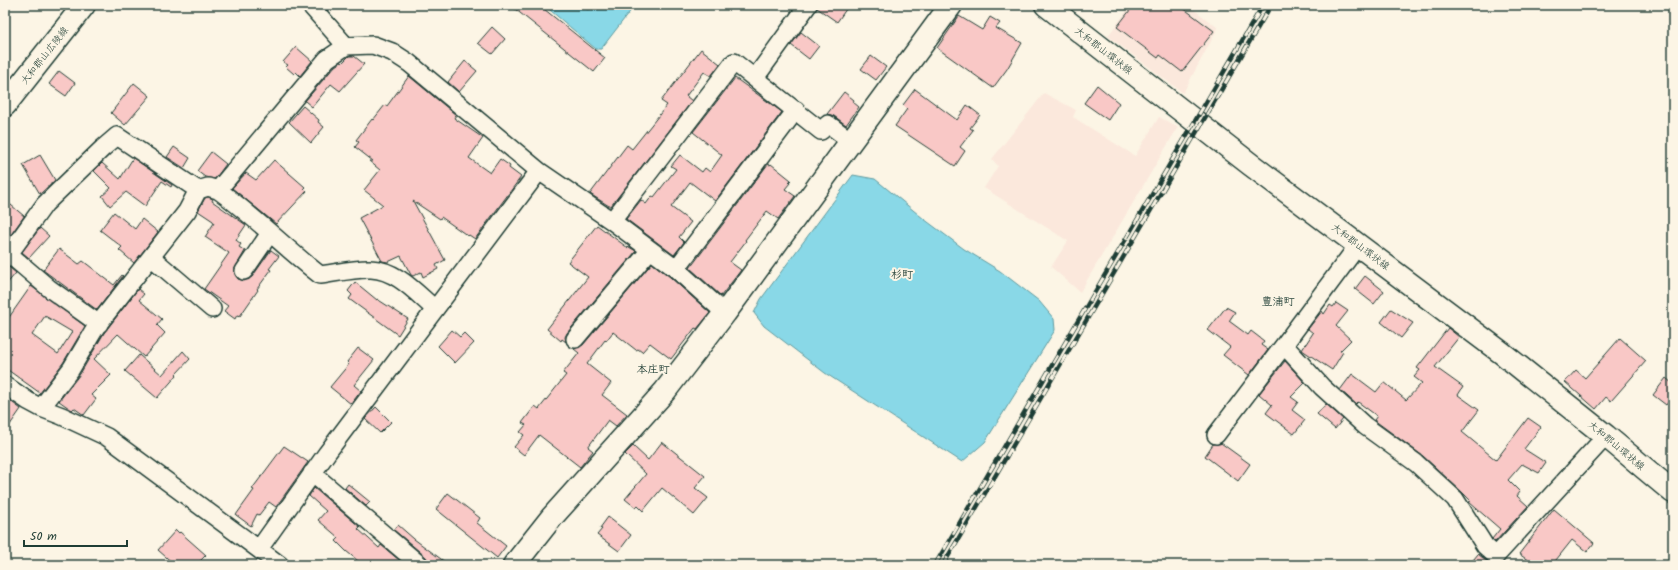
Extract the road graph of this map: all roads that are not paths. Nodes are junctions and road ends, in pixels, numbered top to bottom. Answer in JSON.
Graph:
{"nodes":[{"id":1,"x":84,"y":5,"type":"edge"},
{"id":2,"x":310,"y":5,"type":"edge"},
{"id":3,"x":808,"y":5,"type":"edge"},
{"id":4,"x":951,"y":5,"type":"edge"},
{"id":5,"x":1046,"y":5,"type":"edge"},
{"id":6,"x":346,"y":46,"type":"junction"},
{"id":7,"x":755,"y":78,"type":"junction"},
{"id":8,"x":5,"y":106,"type":"edge"},
{"id":9,"x":796,"y":110,"type":"junction"},
{"id":10,"x":851,"y":141,"type":"junction"},
{"id":11,"x":539,"y":171,"type":"junction"},
{"id":12,"x":198,"y":190,"type":"junction"},
{"id":13,"x":218,"y":190,"type":"junction"},
{"id":14,"x":612,"y":221,"type":"junction"},
{"id":15,"x":270,"y":233,"type":"junction"},
{"id":16,"x":1359,"y":244,"type":"junction"},
{"id":17,"x":650,"y":250,"type":"junction"},
{"id":18,"x":7,"y":252,"type":"edge"},
{"id":19,"x":151,"y":257,"type":"junction"},
{"id":20,"x":676,"y":269,"type":"junction"},
{"id":21,"x":244,"y":271,"type":"dead end"},
{"id":22,"x":212,"y":309,"type":"dead end"},
{"id":23,"x":436,"y":309,"type":"junction"},
{"id":24,"x":725,"y":313,"type":"junction"},
{"id":25,"x":99,"y":324,"type":"junction"},
{"id":26,"x":575,"y":338,"type":"dead end"},
{"id":27,"x":1284,"y":345,"type":"junction"},
{"id":28,"x":5,"y":385,"type":"edge"},
{"id":29,"x":41,"y":408,"type":"junction"},
{"id":30,"x":1216,"y":434,"type":"dead end"},
{"id":31,"x":1606,"y":436,"type":"junction"},
{"id":32,"x":312,"y":473,"type":"junction"},
{"id":33,"x":1673,"y":492,"type":"edge"},
{"id":34,"x":259,"y":549,"type":"junction"},
{"id":35,"x":280,"y":565,"type":"edge"},
{"id":36,"x":420,"y":565,"type":"edge"},
{"id":37,"x":514,"y":565,"type":"edge"}],
"edges":[{"from":1,"to":8,"type":"main road","name":"大和郡山広陵線"},
{"from":2,"to":6,"type":"street"},
{"from":3,"to":7,"type":"street"},
{"from":4,"to":10,"type":"main road"},
{"from":5,"to":16,"type":"main road","name":"大和郡山環状線"},
{"from":6,"to":11,"type":"street"},
{"from":6,"to":13,"type":"street"},
{"from":7,"to":9,"type":"street"},
{"from":7,"to":14,"type":"street"},
{"from":9,"to":10,"type":"street"},
{"from":9,"to":20,"type":"street"},
{"from":10,"to":24,"type":"main road"},
{"from":11,"to":14,"type":"street"},
{"from":11,"to":23,"type":"street"},
{"from":12,"to":13,"type":"street"},
{"from":12,"to":18,"type":"street"},
{"from":12,"to":19,"type":"street"},
{"from":13,"to":15,"type":"street"},
{"from":14,"to":17,"type":"street"},
{"from":15,"to":21,"type":"street"},
{"from":15,"to":23,"type":"street"},
{"from":16,"to":27,"type":"street"},
{"from":16,"to":31,"type":"main road","name":"大和郡山環状線"},
{"from":17,"to":20,"type":"street"},
{"from":17,"to":26,"type":"street"},
{"from":18,"to":25,"type":"street"},
{"from":19,"to":22,"type":"street"},
{"from":19,"to":25,"type":"street"},
{"from":20,"to":24,"type":"street"},
{"from":23,"to":32,"type":"street"},
{"from":24,"to":37,"type":"main road"},
{"from":25,"to":29,"type":"street"},
{"from":27,"to":30,"type":"street"},
{"from":27,"to":31,"type":"street"},
{"from":28,"to":29,"type":"street"},
{"from":29,"to":34,"type":"street"},
{"from":31,"to":33,"type":"main road","name":"大和郡山環状線"},
{"from":32,"to":34,"type":"street"},
{"from":32,"to":36,"type":"street"},
{"from":34,"to":35,"type":"street"}]}
